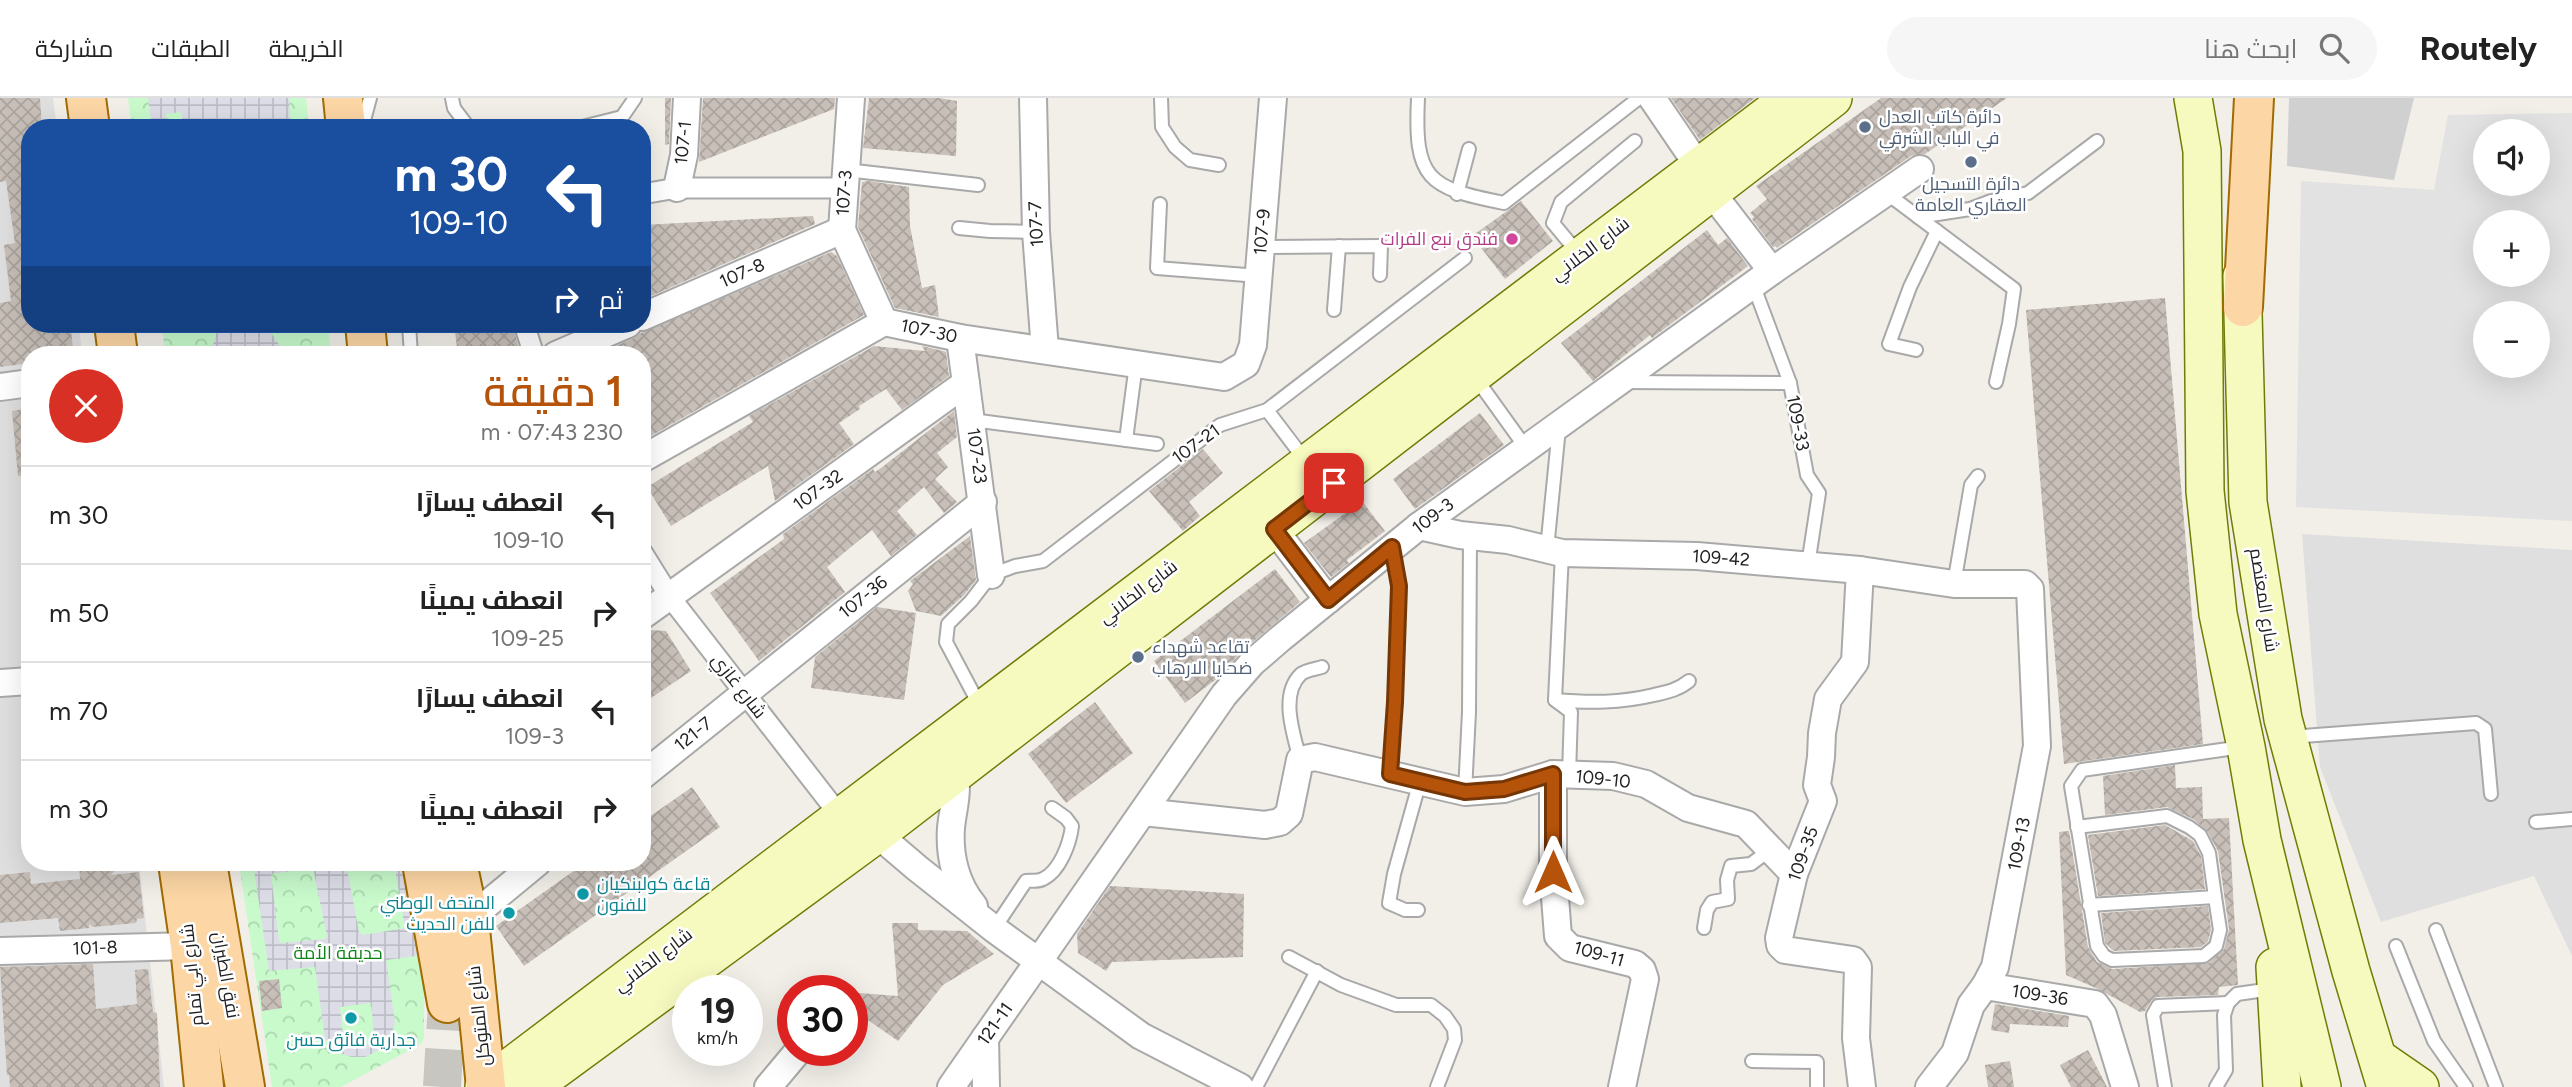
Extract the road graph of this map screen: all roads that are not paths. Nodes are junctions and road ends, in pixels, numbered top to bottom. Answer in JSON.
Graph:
{"nodes":[{"id":1,"x":86,"y":98,"type":"edge"},
{"id":2,"x":343,"y":98,"type":"edge"},
{"id":3,"x":370,"y":98,"type":"edge"},
{"id":4,"x":452,"y":98,"type":"edge"},
{"id":5,"x":635,"y":98,"type":"edge"},
{"id":6,"x":687,"y":98,"type":"edge"},
{"id":7,"x":851,"y":98,"type":"edge"},
{"id":8,"x":1033,"y":98,"type":"edge"},
{"id":9,"x":1161,"y":98,"type":"edge"},
{"id":10,"x":1273,"y":98,"type":"edge"},
{"id":11,"x":1418,"y":98,"type":"edge"},
{"id":12,"x":1639,"y":98,"type":"edge"},
{"id":13,"x":1652,"y":98,"type":"edge"},
{"id":14,"x":1790,"y":98,"type":"edge"},
{"id":15,"x":1833,"y":98,"type":"edge"},
{"id":16,"x":2193,"y":98,"type":"edge"},
{"id":17,"x":2234,"y":98,"type":"edge"},
{"id":18,"x":2254,"y":98,"type":"edge"},
{"id":19,"x":89,"y":119,"type":"edge"},
{"id":20,"x":345,"y":119,"type":"edge"},
{"id":21,"x":364,"y":119,"type":"edge"},
{"id":22,"x":462,"y":119,"type":"edge"},
{"id":23,"x":614,"y":119,"type":"edge"},
{"id":24,"x":1635,"y":141,"type":"dead end"},
{"id":25,"x":2097,"y":141,"type":"dead end"},
{"id":26,"x":1469,"y":149,"type":"dead end"},
{"id":27,"x":1219,"y":165,"type":"dead end"},
{"id":28,"x":1920,"y":169,"type":"dead end"},
{"id":29,"x":845,"y":179,"type":"junction"},
{"id":30,"x":1705,"y":179,"type":"junction"},
{"id":31,"x":978,"y":185,"type":"dead end"},
{"id":32,"x":677,"y":188,"type":"junction"},
{"id":33,"x":1884,"y":191,"type":"junction"},
{"id":34,"x":651,"y":192,"type":"edge"},
{"id":35,"x":1457,"y":194,"type":"junction"},
{"id":36,"x":1160,"y":204,"type":"dead end"},
{"id":37,"x":1918,"y":217,"type":"junction"},
{"id":38,"x":959,"y":228,"type":"dead end"},
{"id":39,"x":842,"y":230,"type":"junction"},
{"id":40,"x":1937,"y":231,"type":"junction"},
{"id":41,"x":1035,"y":232,"type":"junction"},
{"id":42,"x":1339,"y":246,"type":"junction"},
{"id":43,"x":1261,"y":247,"type":"junction"},
{"id":44,"x":1581,"y":256,"type":"junction"},
{"id":45,"x":1465,"y":258,"type":"dead end"},
{"id":46,"x":1380,"y":275,"type":"dead end"},
{"id":47,"x":1259,"y":276,"type":"junction"},
{"id":48,"x":1762,"y":277,"type":"junction"},
{"id":49,"x":2243,"y":307,"type":"junction"},
{"id":50,"x":1334,"y":310,"type":"dead end"},
{"id":51,"x":651,"y":313,"type":"edge"},
{"id":52,"x":884,"y":321,"type":"junction"},
{"id":53,"x":607,"y":333,"type":"edge"},
{"id":54,"x":960,"y":338,"type":"junction"},
{"id":55,"x":577,"y":346,"type":"edge"},
{"id":56,"x":1045,"y":350,"type":"junction"},
{"id":57,"x":1916,"y":350,"type":"dead end"},
{"id":58,"x":1136,"y":364,"type":"junction"},
{"id":59,"x":1246,"y":364,"type":"joint"},
{"id":60,"x":1473,"y":375,"type":"junction"},
{"id":61,"x":1617,"y":382,"type":"junction"},
{"id":62,"x":1996,"y":382,"type":"dead end"},
{"id":63,"x":966,"y":383,"type":"junction"},
{"id":64,"x":1790,"y":383,"type":"junction"},
{"id":65,"x":21,"y":384,"type":"edge"},
{"id":66,"x":0,"y":387,"type":"edge"},
{"id":67,"x":1267,"y":410,"type":"junction"},
{"id":68,"x":972,"y":420,"type":"junction"},
{"id":69,"x":1559,"y":424,"type":"junction"},
{"id":70,"x":1126,"y":440,"type":"junction"},
{"id":71,"x":1157,"y":444,"type":"dead end"},
{"id":72,"x":1526,"y":448,"type":"junction"},
{"id":73,"x":651,"y":454,"type":"edge"},
{"id":74,"x":1308,"y":463,"type":"junction"},
{"id":75,"x":1978,"y":476,"type":"dead end"},
{"id":76,"x":983,"y":502,"type":"junction"},
{"id":77,"x":1419,"y":526,"type":"junction"},
{"id":78,"x":1274,"y":529,"type":"junction"},
{"id":79,"x":1470,"y":536,"type":"junction"},
{"id":80,"x":1392,"y":547,"type":"junction"},
{"id":81,"x":1554,"y":551,"type":"junction"},
{"id":82,"x":1808,"y":565,"type":"junction"},
{"id":83,"x":651,"y":566,"type":"edge"},
{"id":84,"x":1860,"y":570,"type":"junction"},
{"id":85,"x":991,"y":575,"type":"junction"},
{"id":86,"x":1954,"y":584,"type":"junction"},
{"id":87,"x":2025,"y":584,"type":"joint"},
{"id":88,"x":670,"y":597,"type":"junction"},
{"id":89,"x":1328,"y":600,"type":"junction"},
{"id":90,"x":651,"y":611,"type":"edge"},
{"id":91,"x":1322,"y":667,"type":"dead end"},
{"id":92,"x":1689,"y":681,"type":"dead end"},
{"id":93,"x":21,"y":682,"type":"edge"},
{"id":94,"x":0,"y":683,"type":"edge"},
{"id":95,"x":744,"y":692,"type":"junction"},
{"id":96,"x":1555,"y":699,"type":"junction"},
{"id":97,"x":982,"y":710,"type":"junction"},
{"id":98,"x":2288,"y":737,"type":"junction"},
{"id":99,"x":2246,"y":747,"type":"junction"},
{"id":100,"x":946,"y":759,"type":"junction"},
{"id":101,"x":1300,"y":760,"type":"junction"},
{"id":102,"x":651,"y":769,"type":"edge"},
{"id":103,"x":1390,"y":774,"type":"junction"},
{"id":104,"x":1561,"y":774,"type":"junction"},
{"id":105,"x":1420,"y":781,"type":"junction"},
{"id":106,"x":1465,"y":792,"type":"junction"},
{"id":107,"x":2491,"y":794,"type":"dead end"},
{"id":108,"x":1052,"y":808,"type":"dead end"},
{"id":109,"x":1143,"y":812,"type":"junction"},
{"id":110,"x":859,"y":818,"type":"junction"},
{"id":111,"x":2572,"y":819,"type":"edge"},
{"id":112,"x":2536,"y":822,"type":"dead end"},
{"id":113,"x":2077,"y":827,"type":"junction"},
{"id":114,"x":1770,"y":849,"type":"junction"},
{"id":115,"x":179,"y":871,"type":"edge"},
{"id":116,"x":208,"y":871,"type":"edge"},
{"id":117,"x":423,"y":871,"type":"edge"},
{"id":118,"x":459,"y":871,"type":"edge"},
{"id":119,"x":527,"y":871,"type":"edge"},
{"id":120,"x":2269,"y":872,"type":"junction"},
{"id":121,"x":1794,"y":874,"type":"junction"},
{"id":122,"x":2215,"y":897,"type":"junction"},
{"id":123,"x":2089,"y":905,"type":"junction"},
{"id":124,"x":1418,"y":910,"type":"dead end"},
{"id":125,"x":469,"y":919,"type":"junction"},
{"id":126,"x":1704,"y":928,"type":"dead end"},
{"id":127,"x":994,"y":929,"type":"junction"},
{"id":128,"x":2436,"y":930,"type":"dead end"},
{"id":129,"x":190,"y":946,"type":"junction"},
{"id":130,"x":2396,"y":946,"type":"dead end"},
{"id":131,"x":0,"y":951,"type":"edge"},
{"id":132,"x":1289,"y":957,"type":"dead end"},
{"id":133,"x":1039,"y":961,"type":"junction"},
{"id":134,"x":1317,"y":971,"type":"junction"},
{"id":135,"x":1985,"y":986,"type":"junction"},
{"id":136,"x":2276,"y":988,"type":"junction"},
{"id":137,"x":447,"y":1003,"type":"tunnel mouth"},
{"id":138,"x":2228,"y":1003,"type":"junction"},
{"id":139,"x":985,"y":1038,"type":"junction"},
{"id":140,"x":1752,"y":1060,"type":"dead end"},
{"id":141,"x":786,"y":1066,"type":"edge"},
{"id":142,"x":2382,"y":1072,"type":"edge"},
{"id":143,"x":204,"y":1087,"type":"edge"},
{"id":144,"x":245,"y":1087,"type":"edge"},
{"id":145,"x":485,"y":1087,"type":"edge"},
{"id":146,"x":532,"y":1087,"type":"edge"},
{"id":147,"x":768,"y":1087,"type":"edge"},
{"id":148,"x":951,"y":1087,"type":"edge"},
{"id":149,"x":986,"y":1087,"type":"edge"},
{"id":150,"x":1243,"y":1087,"type":"edge"},
{"id":151,"x":1437,"y":1087,"type":"edge"},
{"id":152,"x":1622,"y":1087,"type":"edge"},
{"id":153,"x":1817,"y":1087,"type":"edge"},
{"id":154,"x":1862,"y":1087,"type":"edge"},
{"id":155,"x":1929,"y":1087,"type":"edge"},
{"id":156,"x":2125,"y":1087,"type":"edge"},
{"id":157,"x":2165,"y":1087,"type":"edge"},
{"id":158,"x":2216,"y":1087,"type":"edge"},
{"id":159,"x":2282,"y":1087,"type":"edge"},
{"id":160,"x":2322,"y":1087,"type":"edge"},
{"id":161,"x":2420,"y":1087,"type":"edge"},
{"id":162,"x":2466,"y":1087,"type":"edge"},
{"id":163,"x":2496,"y":1087,"type":"edge"}],
"edges":[{"from":1,"to":19,"type":"main road"},
{"from":2,"to":20,"type":"main road"},
{"from":3,"to":21,"type":"lane"},
{"from":4,"to":22,"type":"lane"},
{"from":5,"to":23,"type":"lane"},
{"from":6,"to":32,"type":"street","name":"107-1"},
{"from":7,"to":29,"type":"street","name":"107-3"},
{"from":8,"to":41,"type":"street","name":"107-7"},
{"from":9,"to":27,"type":"lane"},
{"from":10,"to":43,"type":"street","name":"107-9"},
{"from":11,"to":35,"type":"lane"},
{"from":12,"to":35,"type":"lane"},
{"from":13,"to":30,"type":"street"},
{"from":14,"to":30,"type":"main road","name":"شارع الخلاني"},
{"from":15,"to":30,"type":"main road","name":"شارع الخلاني"},
{"from":16,"to":99,"type":"main road"},
{"from":17,"to":49,"type":"main road","name":"شارع المعتصم"},
{"from":18,"to":49,"type":"main road"},
{"from":24,"to":44,"type":"lane"},
{"from":25,"to":37,"type":"lane"},
{"from":26,"to":35,"type":"lane"},
{"from":28,"to":33,"type":"street","name":"109-3"},
{"from":29,"to":31,"type":"lane"},
{"from":29,"to":32,"type":"street"},
{"from":29,"to":39,"type":"street","name":"107-3"},
{"from":30,"to":44,"type":"main road","name":"شارع الخلاني"},
{"from":30,"to":48,"type":"street"},
{"from":30,"to":60,"type":"main road","name":"شارع الخلاني"},
{"from":32,"to":34,"type":"street"},
{"from":33,"to":37,"type":"lane"},
{"from":33,"to":48,"type":"street","name":"109-3"},
{"from":36,"to":47,"type":"lane"},
{"from":37,"to":40,"type":"lane"},
{"from":38,"to":41,"type":"lane"},
{"from":39,"to":51,"type":"street","name":"107-8"},
{"from":39,"to":52,"type":"street","name":"107-3"},
{"from":40,"to":57,"type":"lane"},
{"from":40,"to":62,"type":"lane"},
{"from":41,"to":56,"type":"street","name":"107-7"},
{"from":42,"to":43,"type":"lane"},
{"from":42,"to":46,"type":"lane"},
{"from":42,"to":50,"type":"lane"},
{"from":43,"to":47,"type":"street","name":"107-9"},
{"from":44,"to":74,"type":"main road","name":"شارع الخلاني"},
{"from":45,"to":67,"type":"lane","name":"107-21"},
{"from":47,"to":59,"type":"street","name":"107-9"},
{"from":48,"to":61,"type":"street","name":"109-3"},
{"from":48,"to":64,"type":"lane","name":"109-33"},
{"from":49,"to":98,"type":"main road","name":"شارع المعتصم"},
{"from":52,"to":54,"type":"street","name":"107-30"},
{"from":52,"to":73,"type":"street","name":"107-30"},
{"from":53,"to":55,"type":"street"},
{"from":54,"to":56,"type":"street","name":"107-30"},
{"from":54,"to":63,"type":"street","name":"107-23"},
{"from":56,"to":58,"type":"street","name":"107-30"},
{"from":58,"to":59,"type":"street","name":"107-30"},
{"from":58,"to":70,"type":"lane"},
{"from":60,"to":72,"type":"lane"},
{"from":60,"to":78,"type":"main road","name":"شارع الخلاني"},
{"from":61,"to":64,"type":"lane"},
{"from":61,"to":69,"type":"street","name":"109-3"},
{"from":63,"to":68,"type":"street","name":"107-23"},
{"from":63,"to":88,"type":"street","name":"107-32"},
{"from":64,"to":82,"type":"lane","name":"109-33"},
{"from":65,"to":66,"type":"street"},
{"from":67,"to":74,"type":"lane"},
{"from":67,"to":85,"type":"lane","name":"107-21"},
{"from":68,"to":70,"type":"lane"},
{"from":68,"to":76,"type":"street","name":"107-23"},
{"from":69,"to":72,"type":"street","name":"109-3"},
{"from":69,"to":81,"type":"lane"},
{"from":70,"to":71,"type":"lane"},
{"from":72,"to":77,"type":"street","name":"109-3"},
{"from":74,"to":97,"type":"main road","name":"شارع الخلاني"},
{"from":75,"to":86,"type":"lane"},
{"from":76,"to":85,"type":"street","name":"107-23"},
{"from":76,"to":95,"type":"street","name":"107-36"},
{"from":77,"to":79,"type":"street","name":"109-42"},
{"from":77,"to":80,"type":"street","name":"109-3"},
{"from":78,"to":89,"type":"street"},
{"from":78,"to":100,"type":"main road","name":"شارع الخلاني"},
{"from":79,"to":81,"type":"street","name":"109-42"},
{"from":79,"to":106,"type":"lane"},
{"from":80,"to":89,"type":"street","name":"109-3"},
{"from":80,"to":103,"type":"lane"},
{"from":81,"to":82,"type":"street","name":"109-42"},
{"from":81,"to":96,"type":"lane"},
{"from":82,"to":84,"type":"street","name":"109-42"},
{"from":83,"to":88,"type":"street","name":"شارع غازي"},
{"from":84,"to":86,"type":"street","name":"109-42"},
{"from":84,"to":121,"type":"street","name":"109-35"},
{"from":85,"to":97,"type":"lane"},
{"from":86,"to":87,"type":"street","name":"109-42"},
{"from":87,"to":135,"type":"street","name":"109-13"},
{"from":88,"to":90,"type":"street","name":"107-32"},
{"from":88,"to":95,"type":"street","name":"شارع غازي"},
{"from":89,"to":109,"type":"street","name":"109-3"},
{"from":91,"to":101,"type":"lane"},
{"from":92,"to":96,"type":"lane"},
{"from":93,"to":94,"type":"street"},
{"from":95,"to":102,"type":"street","name":"121-7"},
{"from":95,"to":110,"type":"street","name":"شارع غازي"},
{"from":96,"to":104,"type":"lane"},
{"from":97,"to":100,"type":"main road","name":"شارع الخلاني"},
{"from":98,"to":107,"type":"lane"},
{"from":98,"to":142,"type":"main road","name":"شارع المعتصم"},
{"from":99,"to":113,"type":"lane"},
{"from":99,"to":120,"type":"main road"},
{"from":100,"to":110,"type":"main road","name":"شارع الخلاني"},
{"from":100,"to":127,"type":"street","name":"شارع غازي"},
{"from":101,"to":103,"type":"street","name":"109-10"},
{"from":101,"to":109,"type":"street"},
{"from":103,"to":105,"type":"street","name":"109-10"},
{"from":104,"to":106,"type":"street","name":"109-10"},
{"from":104,"to":114,"type":"street","name":"109-10"},
{"from":104,"to":152,"type":"street","name":"109-11"},
{"from":105,"to":106,"type":"street","name":"109-10"},
{"from":105,"to":124,"type":"lane"},
{"from":108,"to":127,"type":"lane"},
{"from":109,"to":133,"type":"street","name":"109-3"},
{"from":110,"to":127,"type":"street","name":"شارع غازي"},
{"from":110,"to":145,"type":"main road","name":"شارع الخلاني"},
{"from":110,"to":146,"type":"main road","name":"شارع الخلاني"},
{"from":111,"to":112,"type":"lane"},
{"from":113,"to":122,"type":"lane"},
{"from":113,"to":123,"type":"lane"},
{"from":114,"to":121,"type":"street","name":"109-10"},
{"from":114,"to":126,"type":"lane"},
{"from":115,"to":129,"type":"main road","name":"شارع ابي تمام"},
{"from":116,"to":144,"type":"main road","name":"نفق الطيران"},
{"from":117,"to":137,"type":"main road"},
{"from":118,"to":125,"type":"main road","name":"شارع المتوكل"},
{"from":119,"to":125,"type":"street"},
{"from":120,"to":136,"type":"main road"},
{"from":120,"to":160,"type":"main road"},
{"from":121,"to":154,"type":"street","name":"109-35"},
{"from":122,"to":123,"type":"lane"},
{"from":122,"to":123,"type":"lane"},
{"from":125,"to":145,"type":"main road","name":"شارع المتوكل"},
{"from":127,"to":133,"type":"street","name":"شارع غازي"},
{"from":128,"to":163,"type":"lane"},
{"from":129,"to":131,"type":"street","name":"101-8"},
{"from":129,"to":143,"type":"main road","name":"شارع ابي تمام"},
{"from":130,"to":162,"type":"lane"},
{"from":132,"to":134,"type":"lane"},
{"from":133,"to":139,"type":"street","name":"121-11"},
{"from":133,"to":150,"type":"street","name":"شارع غازي"},
{"from":134,"to":150,"type":"lane"},
{"from":134,"to":151,"type":"lane"},
{"from":135,"to":155,"type":"street","name":"109-13"},
{"from":135,"to":156,"type":"street","name":"109-36"},
{"from":136,"to":138,"type":"lane"},
{"from":136,"to":159,"type":"main road"},
{"from":138,"to":157,"type":"lane"},
{"from":138,"to":158,"type":"lane"},
{"from":139,"to":148,"type":"street","name":"121-11"},
{"from":139,"to":149,"type":"street"},
{"from":140,"to":153,"type":"lane"},
{"from":141,"to":147,"type":"street"},
{"from":142,"to":161,"type":"main road"}]}
